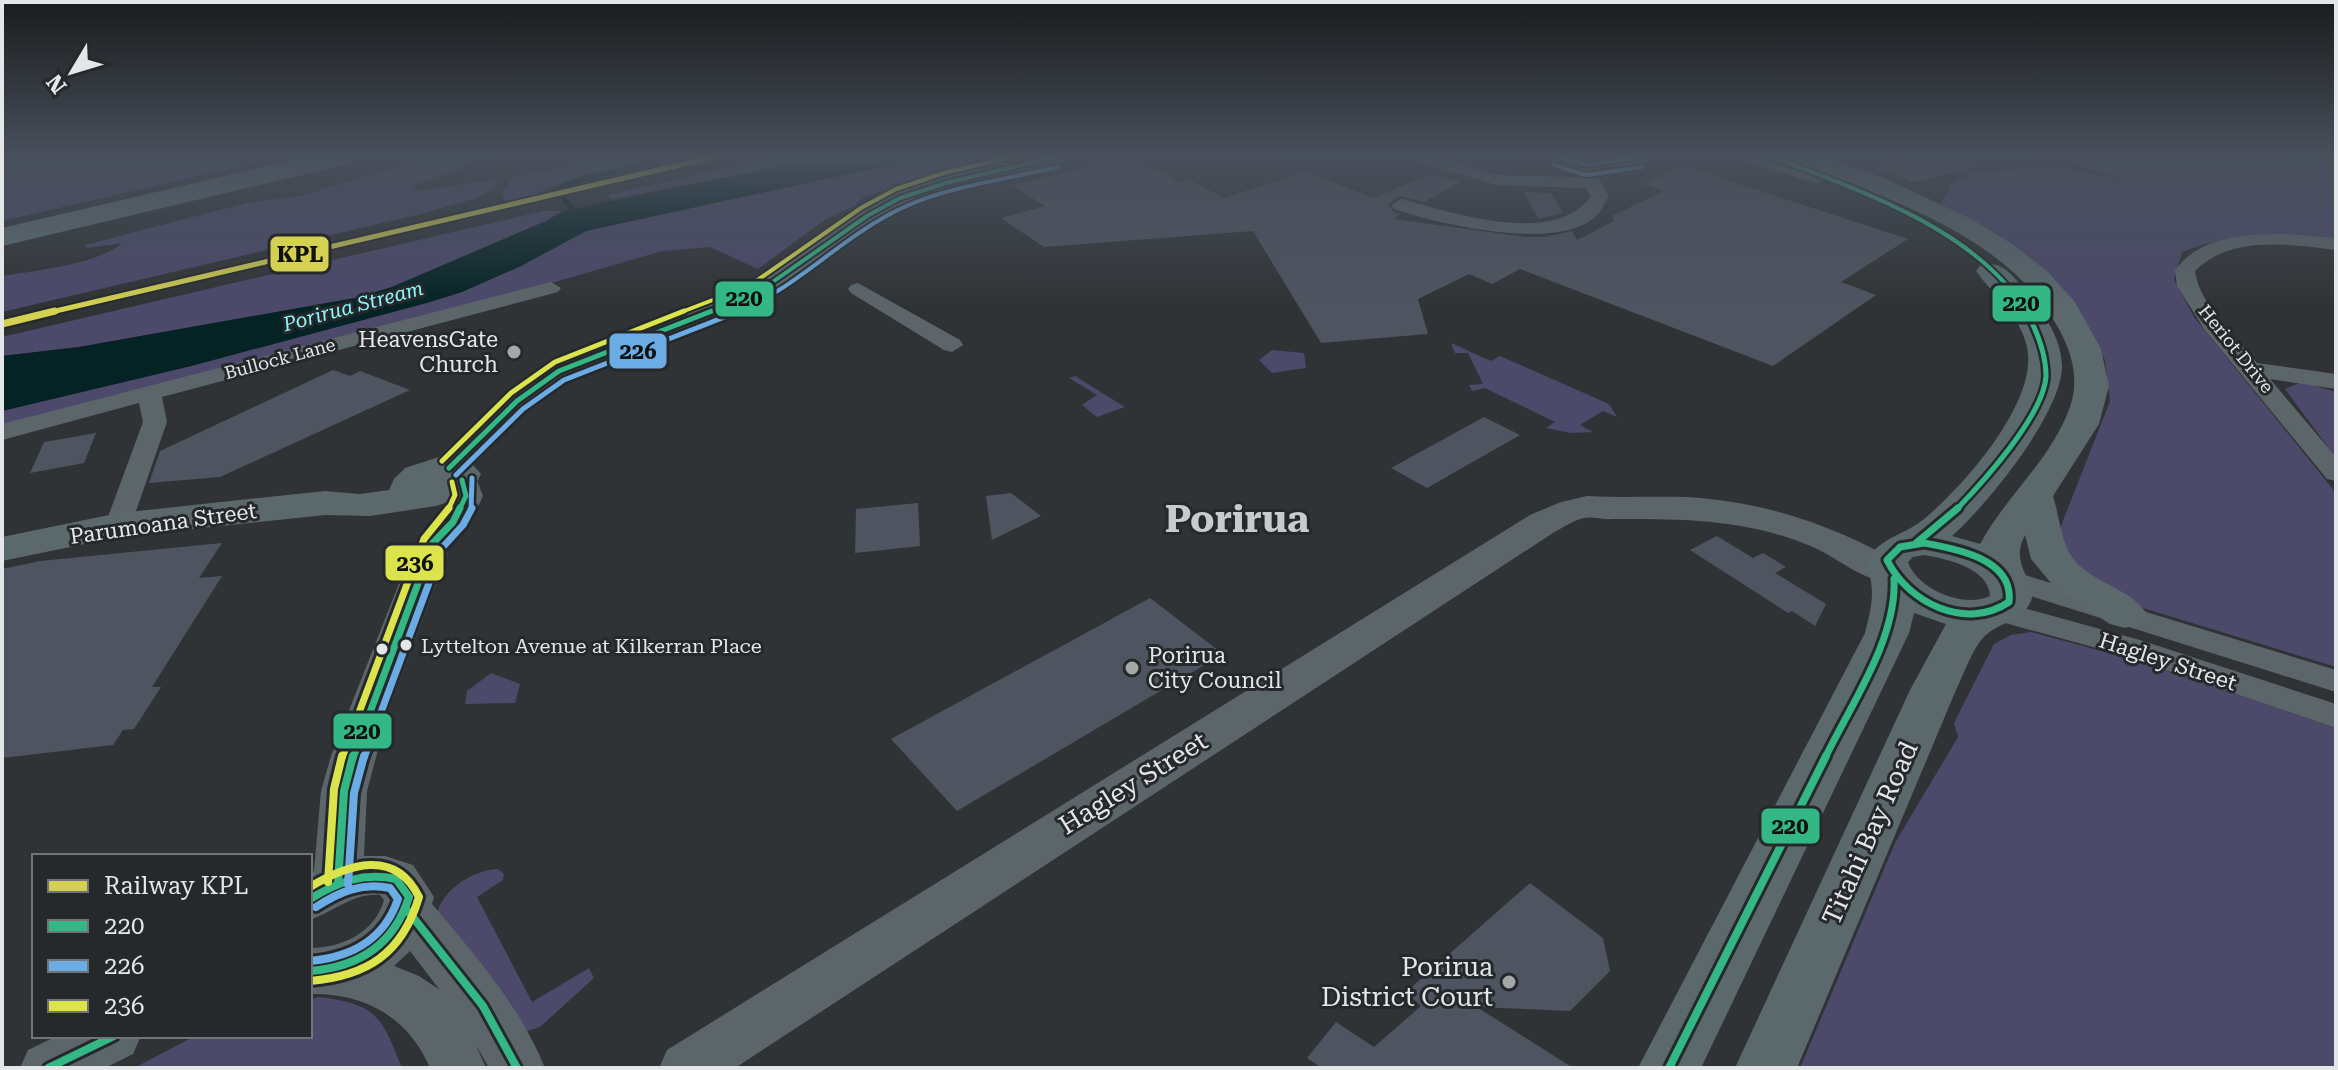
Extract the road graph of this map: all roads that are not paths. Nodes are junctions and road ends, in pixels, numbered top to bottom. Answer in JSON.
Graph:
{"nodes":[{"id":1,"x":88,"y":207,"type":"edge"},
{"id":2,"x":130,"y":207,"type":"edge"},
{"id":3,"x":884,"y":207,"type":"edge"},
{"id":4,"x":1407,"y":207,"type":"edge"},
{"id":5,"x":1595,"y":207,"type":"edge"},
{"id":6,"x":1895,"y":207,"type":"edge"},
{"id":7,"x":1926,"y":207,"type":"edge"},
{"id":8,"x":2,"y":227,"type":"edge"},
{"id":9,"x":2,"y":237,"type":"edge"},
{"id":10,"x":2336,"y":244,"type":"edge"},
{"id":11,"x":551,"y":288,"type":"dead end"},
{"id":12,"x":858,"y":289,"type":"dead end"},
{"id":13,"x":952,"y":345,"type":"dead end"},
{"id":14,"x":2253,"y":370,"type":"junction"},
{"id":15,"x":2336,"y":382,"type":"edge"},
{"id":16,"x":149,"y":394,"type":"junction"},
{"id":17,"x":2,"y":432,"type":"edge"},
{"id":18,"x":2336,"y":473,"type":"edge"},
{"id":19,"x":432,"y":484,"type":"junction"},
{"id":20,"x":2034,"y":495,"type":"junction"},
{"id":21,"x":1726,"y":502,"type":"junction"},
{"id":22,"x":1583,"y":507,"type":"junction"},
{"id":23,"x":119,"y":525,"type":"junction"},
{"id":24,"x":433,"y":543,"type":"junction"},
{"id":25,"x":2,"y":549,"type":"edge"},
{"id":26,"x":1902,"y":560,"type":"junction"},
{"id":27,"x":1999,"y":594,"type":"junction"},
{"id":28,"x":2125,"y":614,"type":"junction"},
{"id":29,"x":2336,"y":681,"type":"edge"},
{"id":30,"x":2336,"y":716,"type":"edge"},
{"id":31,"x":324,"y":891,"type":"edge"},
{"id":32,"x":408,"y":911,"type":"junction"},
{"id":33,"x":322,"y":970,"type":"edge"},
{"id":34,"x":110,"y":1038,"type":"edge"},
{"id":35,"x":48,"y":1068,"type":"edge"},
{"id":36,"x":458,"y":1068,"type":"edge"},
{"id":37,"x":517,"y":1068,"type":"edge"},
{"id":38,"x":687,"y":1068,"type":"edge"},
{"id":39,"x":1669,"y":1068,"type":"edge"},
{"id":40,"x":1766,"y":1068,"type":"edge"}],
"edges":[{"from":1,"to":8,"type":"main road"},
{"from":2,"to":9,"type":"main road"},
{"from":3,"to":19,"type":"main road"},
{"from":4,"to":5,"type":"street"},
{"from":6,"to":26,"type":"main road"},
{"from":7,"to":20,"type":"main road"},
{"from":10,"to":14,"type":"street","name":"Heriot Drive"},
{"from":11,"to":16,"type":"street","name":"Bullock Lane"},
{"from":12,"to":13,"type":"street"},
{"from":14,"to":15,"type":"street"},
{"from":14,"to":18,"type":"street","name":"Heriot Drive"},
{"from":16,"to":17,"type":"street","name":"Bullock Lane"},
{"from":16,"to":23,"type":"street"},
{"from":19,"to":23,"type":"main road","name":"Parumoana Street"},
{"from":19,"to":24,"type":"street"},
{"from":19,"to":24,"type":"street"},
{"from":20,"to":27,"type":"main road"},
{"from":20,"to":28,"type":"main road"},
{"from":21,"to":22,"type":"street","name":"Hagley Street"},
{"from":21,"to":22,"type":"street","name":"Hagley Street"},
{"from":21,"to":26,"type":"street","name":"Hagley Street"},
{"from":21,"to":26,"type":"street","name":"Hagley Street"},
{"from":22,"to":38,"type":"street","name":"Hagley Street"},
{"from":23,"to":25,"type":"main road","name":"Parumoana Street"},
{"from":24,"to":31,"type":"street"},
{"from":26,"to":27,"type":"main road"},
{"from":26,"to":27,"type":"main road"},
{"from":26,"to":39,"type":"main road"},
{"from":27,"to":28,"type":"street","name":"Hagley Street"},
{"from":27,"to":30,"type":"street","name":"Hagley Street"},
{"from":27,"to":40,"type":"main road","name":"Titahi Bay Road"},
{"from":28,"to":29,"type":"street","name":"Hagley Street"},
{"from":31,"to":32,"type":"street"},
{"from":32,"to":33,"type":"street"},
{"from":32,"to":37,"type":"street"},
{"from":33,"to":36,"type":"street"},
{"from":34,"to":35,"type":"street"}]}
